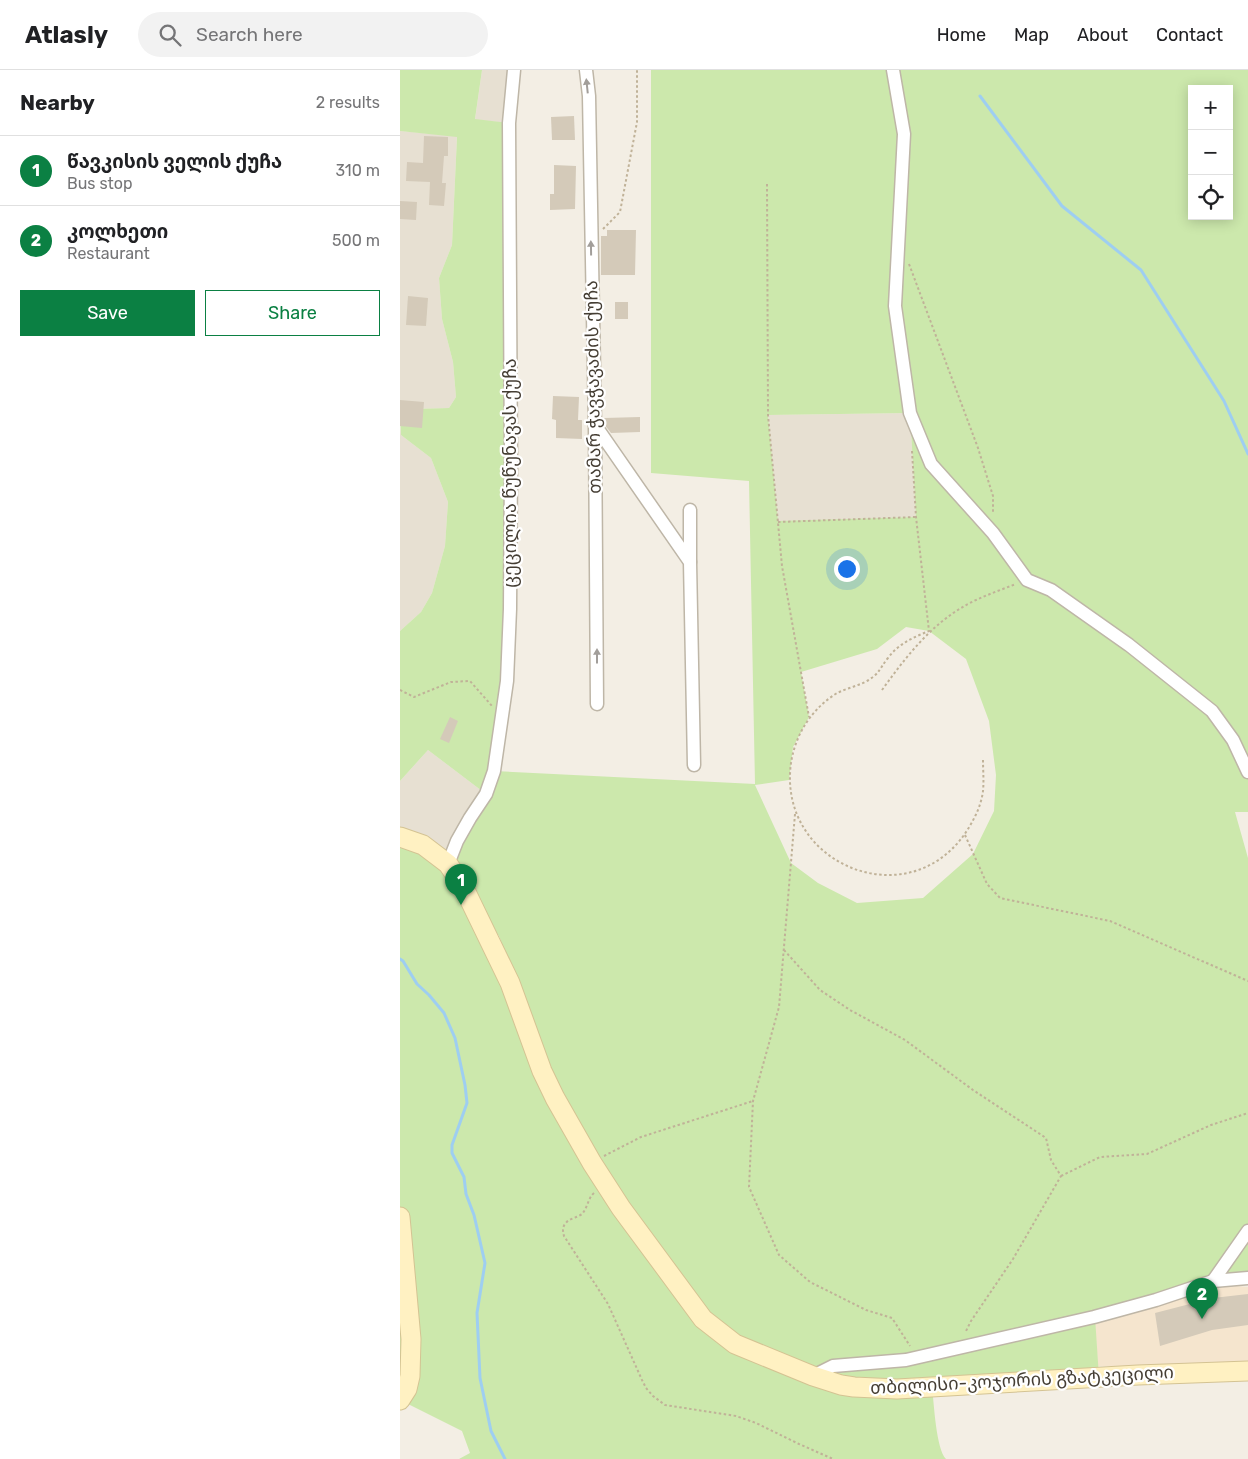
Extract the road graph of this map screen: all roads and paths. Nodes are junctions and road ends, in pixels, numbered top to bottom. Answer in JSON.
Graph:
{"nodes":[{"id":1,"x":514,"y":70,"type":"edge"},
{"id":2,"x":586,"y":70,"type":"edge"},
{"id":3,"x":637,"y":70,"type":"edge"},
{"id":4,"x":893,"y":70,"type":"edge"},
{"id":5,"x":767,"y":184,"type":"dead end"},
{"id":6,"x":590,"y":242,"type":"junction"},
{"id":7,"x":909,"y":263,"type":"dead end"},
{"id":8,"x":595,"y":425,"type":"junction"},
{"id":9,"x":912,"y":451,"type":"dead end"},
{"id":10,"x":690,"y":510,"type":"dead end"},
{"id":11,"x":916,"y":517,"type":"junction"},
{"id":12,"x":778,"y":522,"type":"junction"},
{"id":13,"x":992,"y":533,"type":"junction"},
{"id":14,"x":690,"y":562,"type":"junction"},
{"id":15,"x":1027,"y":580,"type":"junction"},
{"id":16,"x":929,"y":631,"type":"junction"},
{"id":17,"x":400,"y":690,"type":"edge"},
{"id":18,"x":882,"y":690,"type":"dead end"},
{"id":19,"x":597,"y":704,"type":"dead end"},
{"id":20,"x":501,"y":716,"type":"junction"},
{"id":21,"x":809,"y":717,"type":"junction"},
{"id":22,"x":982,"y":760,"type":"dead end"},
{"id":23,"x":694,"y":765,"type":"dead end"},
{"id":24,"x":1248,"y":772,"type":"edge"},
{"id":25,"x":795,"y":813,"type":"junction"},
{"id":26,"x":964,"y":834,"type":"junction"},
{"id":27,"x":400,"y":837,"type":"edge"},
{"id":28,"x":448,"y":864,"type":"junction"},
{"id":29,"x":784,"y":950,"type":"junction"},
{"id":30,"x":1248,"y":981,"type":"edge"},
{"id":31,"x":753,"y":1100,"type":"junction"},
{"id":32,"x":1248,"y":1113,"type":"edge"},
{"id":33,"x":592,"y":1162,"type":"junction"},
{"id":34,"x":1061,"y":1176,"type":"junction"},
{"id":35,"x":606,"y":1183,"type":"junction"},
{"id":36,"x":400,"y":1217,"type":"edge"},
{"id":37,"x":1248,"y":1231,"type":"edge"},
{"id":38,"x":1248,"y":1278,"type":"edge"},
{"id":39,"x":1213,"y":1281,"type":"junction"},
{"id":40,"x":958,"y":1348,"type":"junction"},
{"id":41,"x":906,"y":1360,"type":"junction"},
{"id":42,"x":1248,"y":1370,"type":"edge"},
{"id":43,"x":813,"y":1376,"type":"junction"},
{"id":44,"x":400,"y":1400,"type":"edge"},
{"id":45,"x":833,"y":1459,"type":"edge"}],
"edges":[{"from":1,"to":20,"type":"street","name":"ცეცილია წუწუნავას ქუჩა"},
{"from":6,"to":2,"type":"street","name":"თამარ ჭავჭავაძის ქუჩა","one_way":true},
{"from":3,"to":6,"type":"path"},
{"from":4,"to":13,"type":"street"},
{"from":5,"to":12,"type":"path"},
{"from":8,"to":6,"type":"street","name":"თამარ ჭავჭავაძის ქუჩა","one_way":true},
{"from":7,"to":13,"type":"path"},
{"from":8,"to":14,"type":"street"},
{"from":19,"to":8,"type":"street","name":"თამარ ჭავჭავაძის ქუჩა","one_way":true},
{"from":9,"to":11,"type":"path"},
{"from":10,"to":14,"type":"street"},
{"from":11,"to":12,"type":"path"},
{"from":11,"to":16,"type":"path"},
{"from":12,"to":21,"type":"path"},
{"from":13,"to":15,"type":"street"},
{"from":14,"to":23,"type":"street"},
{"from":15,"to":16,"type":"path"},
{"from":15,"to":24,"type":"street"},
{"from":16,"to":18,"type":"path"},
{"from":16,"to":21,"type":"path"},
{"from":17,"to":20,"type":"path"},
{"from":20,"to":28,"type":"street","name":"ცეცილია წუწუნავას ქუჩა"},
{"from":21,"to":25,"type":"path"},
{"from":22,"to":26,"type":"path"},
{"from":25,"to":26,"type":"path"},
{"from":25,"to":29,"type":"path"},
{"from":26,"to":30,"type":"path"},
{"from":27,"to":28,"type":"main road","name":"თბილისი-კოჯორის გზატკეცილი"},
{"from":28,"to":33,"type":"main road","name":"თბილისი-კოჯორის გზატკეცილი"},
{"from":29,"to":31,"type":"path"},
{"from":29,"to":34,"type":"path"},
{"from":31,"to":33,"type":"path"},
{"from":31,"to":41,"type":"path"},
{"from":32,"to":34,"type":"path"},
{"from":33,"to":35,"type":"main road","name":"თბილისი-კოჯორის გზატკეცილი"},
{"from":34,"to":40,"type":"path"},
{"from":35,"to":43,"type":"main road","name":"თბილისი-კოჯორის გზატკეცილი"},
{"from":35,"to":45,"type":"path"},
{"from":36,"to":44,"type":"main road"},
{"from":37,"to":39,"type":"street"},
{"from":38,"to":39,"type":"street"},
{"from":39,"to":40,"type":"street"},
{"from":40,"to":41,"type":"street"},
{"from":41,"to":43,"type":"street"},
{"from":42,"to":43,"type":"main road","name":"თბილისი-კოჯორის გზატკეცილი"}]}
